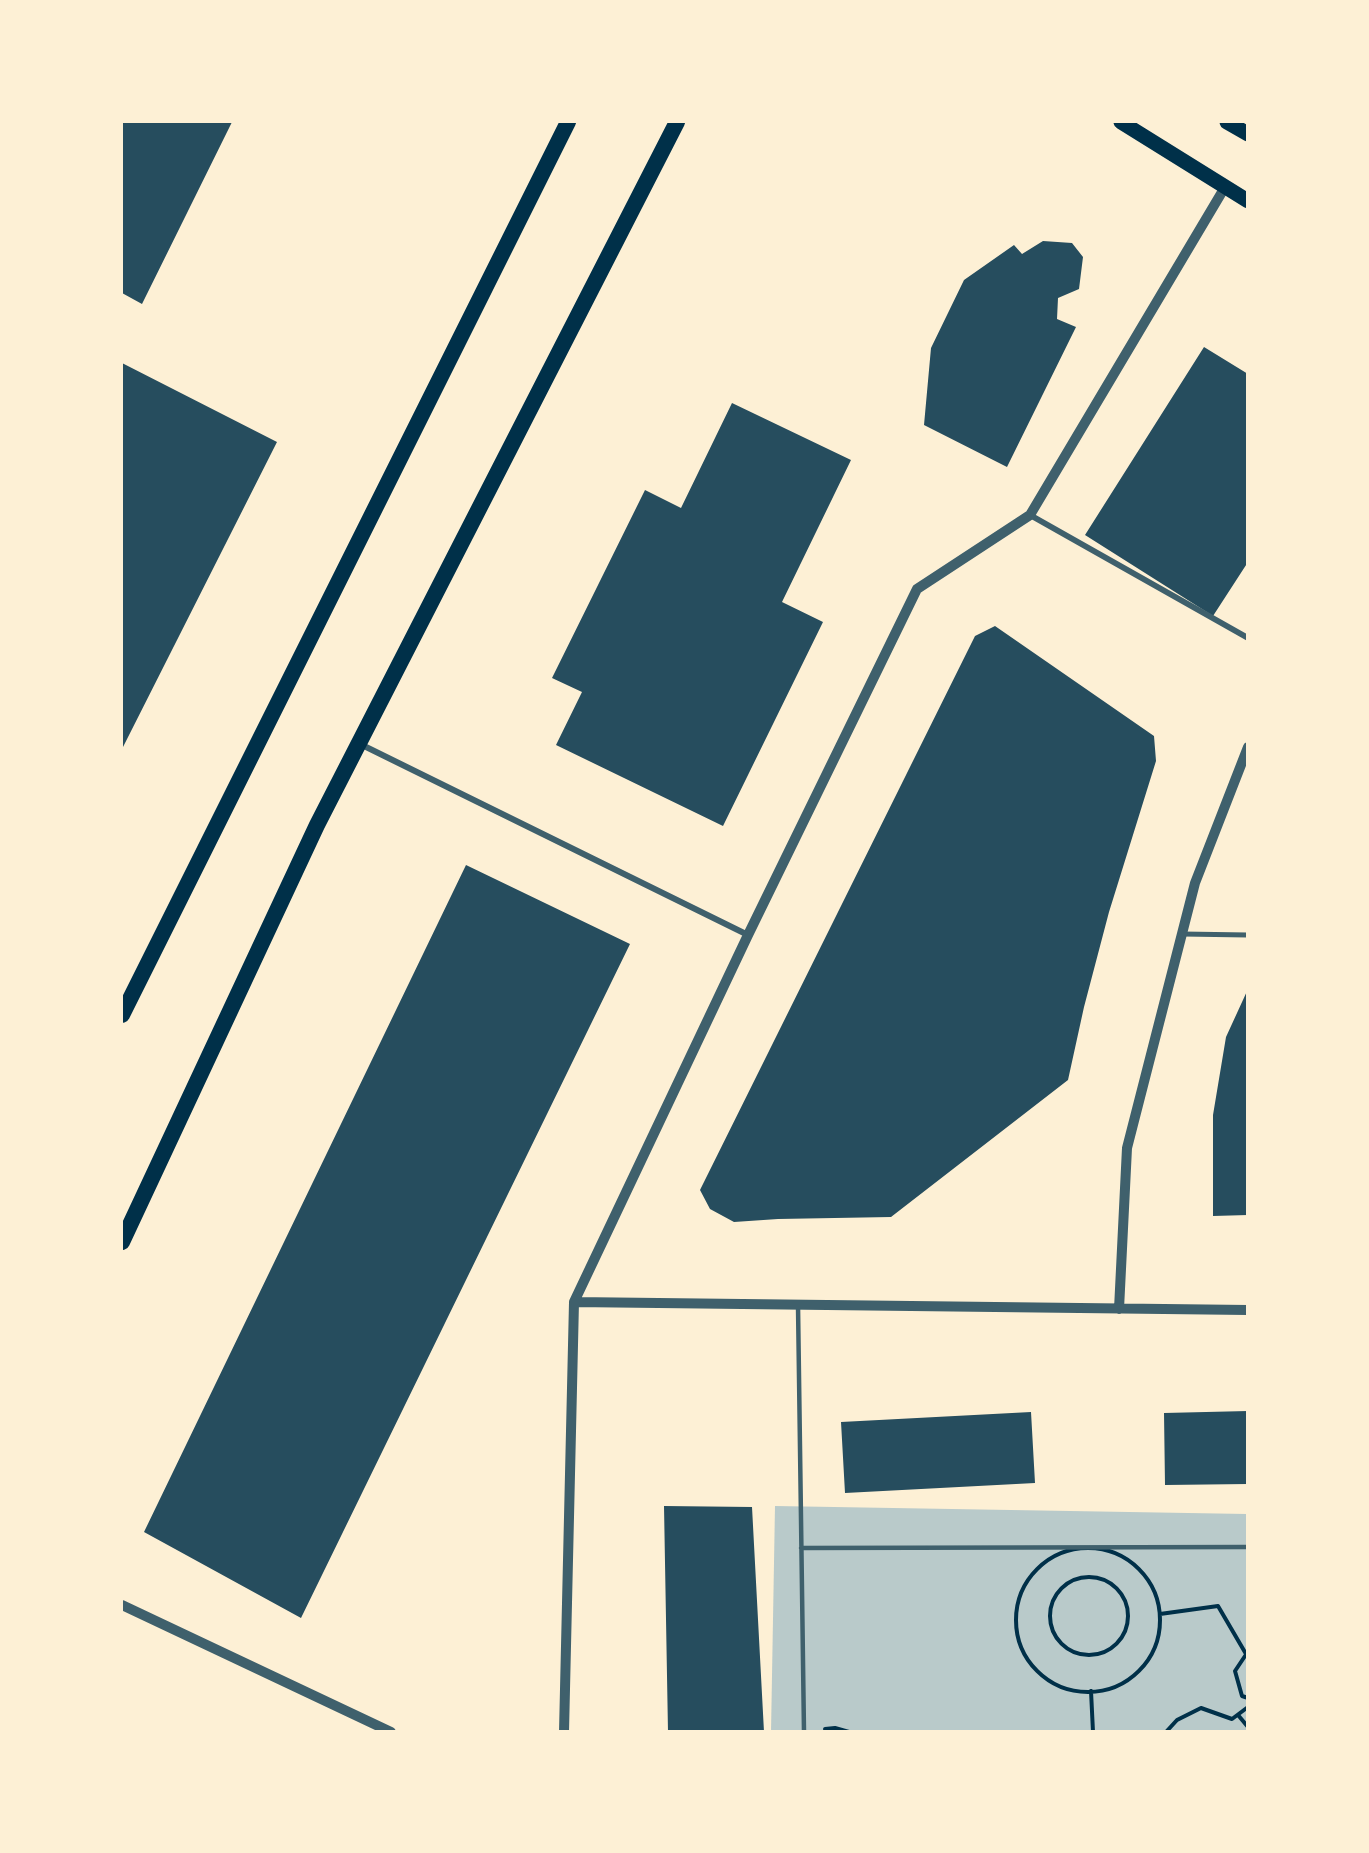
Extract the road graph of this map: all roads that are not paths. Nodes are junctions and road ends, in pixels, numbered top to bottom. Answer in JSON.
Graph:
{"nodes":[{"id":1,"x":568,"y":122,"type":"edge"},
{"id":2,"x":677,"y":122,"type":"edge"},
{"id":3,"x":1121,"y":122,"type":"edge"},
{"id":4,"x":1227,"y":122,"type":"edge"},
{"id":5,"x":1248,"y":134,"type":"edge"},
{"id":6,"x":1225,"y":187,"type":"junction"},
{"id":7,"x":1248,"y":201,"type":"edge"},
{"id":8,"x":1030,"y":515,"type":"junction"},
{"id":9,"x":1248,"y":638,"type":"edge"},
{"id":10,"x":360,"y":744,"type":"junction"},
{"id":11,"x":1248,"y":747,"type":"edge"},
{"id":12,"x":1182,"y":934,"type":"junction"},
{"id":13,"x":748,"y":935,"type":"junction"},
{"id":14,"x":1248,"y":935,"type":"edge"},
{"id":15,"x":122,"y":1015,"type":"edge"},
{"id":16,"x":122,"y":1242,"type":"edge"},
{"id":17,"x":574,"y":1302,"type":"junction"},
{"id":18,"x":798,"y":1305,"type":"junction"},
{"id":19,"x":1119,"y":1309,"type":"junction"},
{"id":20,"x":1248,"y":1310,"type":"edge"},
{"id":21,"x":1248,"y":1547,"type":"edge"},
{"id":22,"x":801,"y":1548,"type":"junction"},
{"id":23,"x":122,"y":1605,"type":"edge"},
{"id":24,"x":391,"y":1731,"type":"edge"},
{"id":25,"x":564,"y":1731,"type":"edge"},
{"id":26,"x":804,"y":1731,"type":"edge"}],
"edges":[{"from":1,"to":15,"type":"highway"},
{"from":2,"to":10,"type":"highway"},
{"from":3,"to":6,"type":"main road"},
{"from":4,"to":5,"type":"main road"},
{"from":6,"to":7,"type":"main road"},
{"from":6,"to":8,"type":"street"},
{"from":8,"to":9,"type":"street"},
{"from":8,"to":13,"type":"street"},
{"from":10,"to":13,"type":"street"},
{"from":10,"to":16,"type":"highway"},
{"from":11,"to":12,"type":"street"},
{"from":12,"to":14,"type":"street"},
{"from":12,"to":19,"type":"street"},
{"from":13,"to":17,"type":"street"},
{"from":17,"to":18,"type":"street"},
{"from":17,"to":25,"type":"street"},
{"from":18,"to":19,"type":"street"},
{"from":18,"to":22,"type":"lane"},
{"from":19,"to":20,"type":"street"},
{"from":21,"to":22,"type":"lane"},
{"from":22,"to":26,"type":"lane"},
{"from":23,"to":24,"type":"street"}]}
